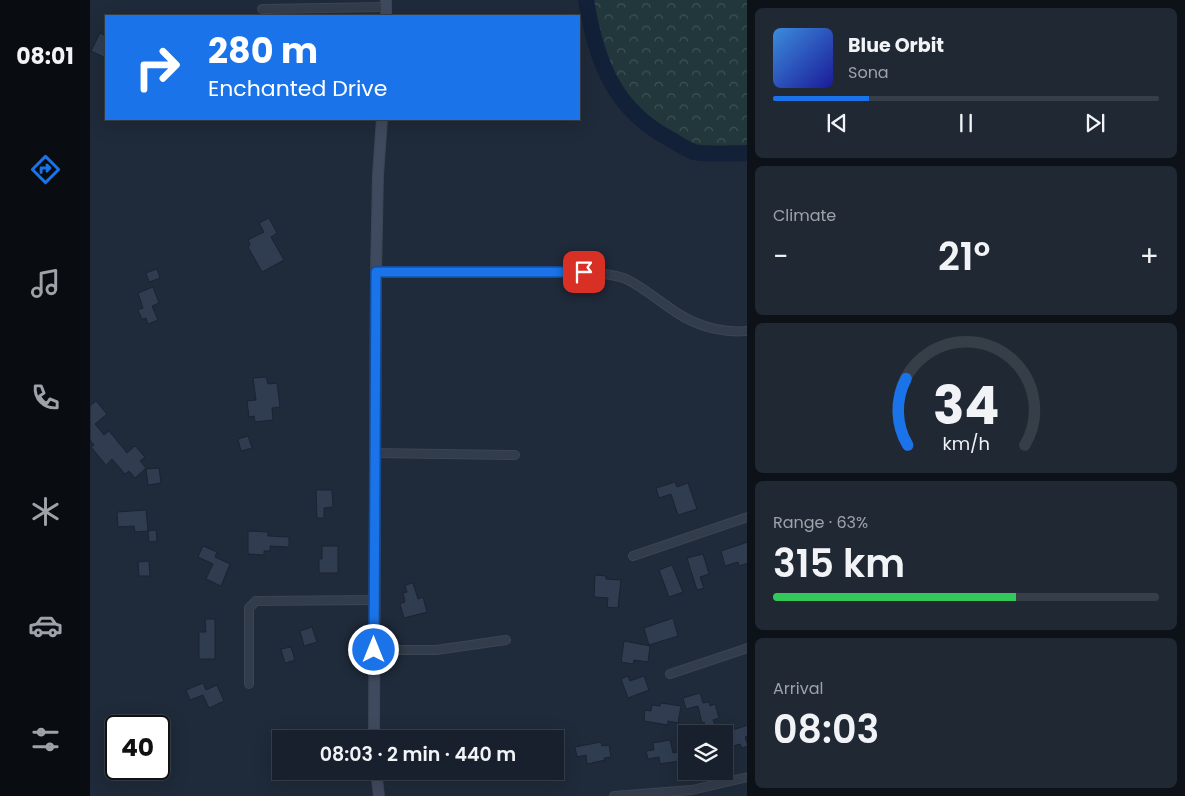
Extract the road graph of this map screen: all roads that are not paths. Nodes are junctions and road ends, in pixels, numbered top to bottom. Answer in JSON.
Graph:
{"nodes":[{"id":1,"x":386,"y":8,"type":"edge"},
{"id":2,"x":262,"y":9,"type":"dead end"},
{"id":3,"x":382,"y":120,"type":"edge"},
{"id":4,"x":376,"y":272,"type":"junction"},
{"id":5,"x":747,"y":331,"type":"edge"},
{"id":6,"x":374,"y":454,"type":"junction"},
{"id":7,"x":515,"y":455,"type":"dead end"},
{"id":8,"x":747,"y":517,"type":"edge"},
{"id":9,"x":633,"y":556,"type":"dead end"},
{"id":10,"x":374,"y":600,"type":"junction"},
{"id":11,"x":506,"y":640,"type":"dead end"},
{"id":12,"x":747,"y":648,"type":"edge"},
{"id":13,"x":374,"y":650,"type":"junction"},
{"id":14,"x":670,"y":674,"type":"dead end"},
{"id":15,"x":249,"y":684,"type":"dead end"},
{"id":16,"x":374,"y":730,"type":"edge"},
{"id":17,"x":747,"y":777,"type":"edge"},
{"id":18,"x":377,"y":780,"type":"edge"},
{"id":19,"x":693,"y":793,"type":"edge"},
{"id":20,"x":379,"y":796,"type":"edge"},
{"id":21,"x":614,"y":796,"type":"edge"}],
"edges":[{"from":1,"to":2,"type":"street"},
{"from":3,"to":4,"type":"street"},
{"from":4,"to":5,"type":"street"},
{"from":4,"to":6,"type":"street"},
{"from":6,"to":7,"type":"street"},
{"from":6,"to":10,"type":"street"},
{"from":8,"to":9,"type":"street"},
{"from":10,"to":13,"type":"street"},
{"from":10,"to":15,"type":"street"},
{"from":11,"to":13,"type":"street"},
{"from":12,"to":14,"type":"street"},
{"from":13,"to":16,"type":"street"},
{"from":17,"to":19,"type":"street"},
{"from":18,"to":20,"type":"street"},
{"from":19,"to":21,"type":"street"}]}
